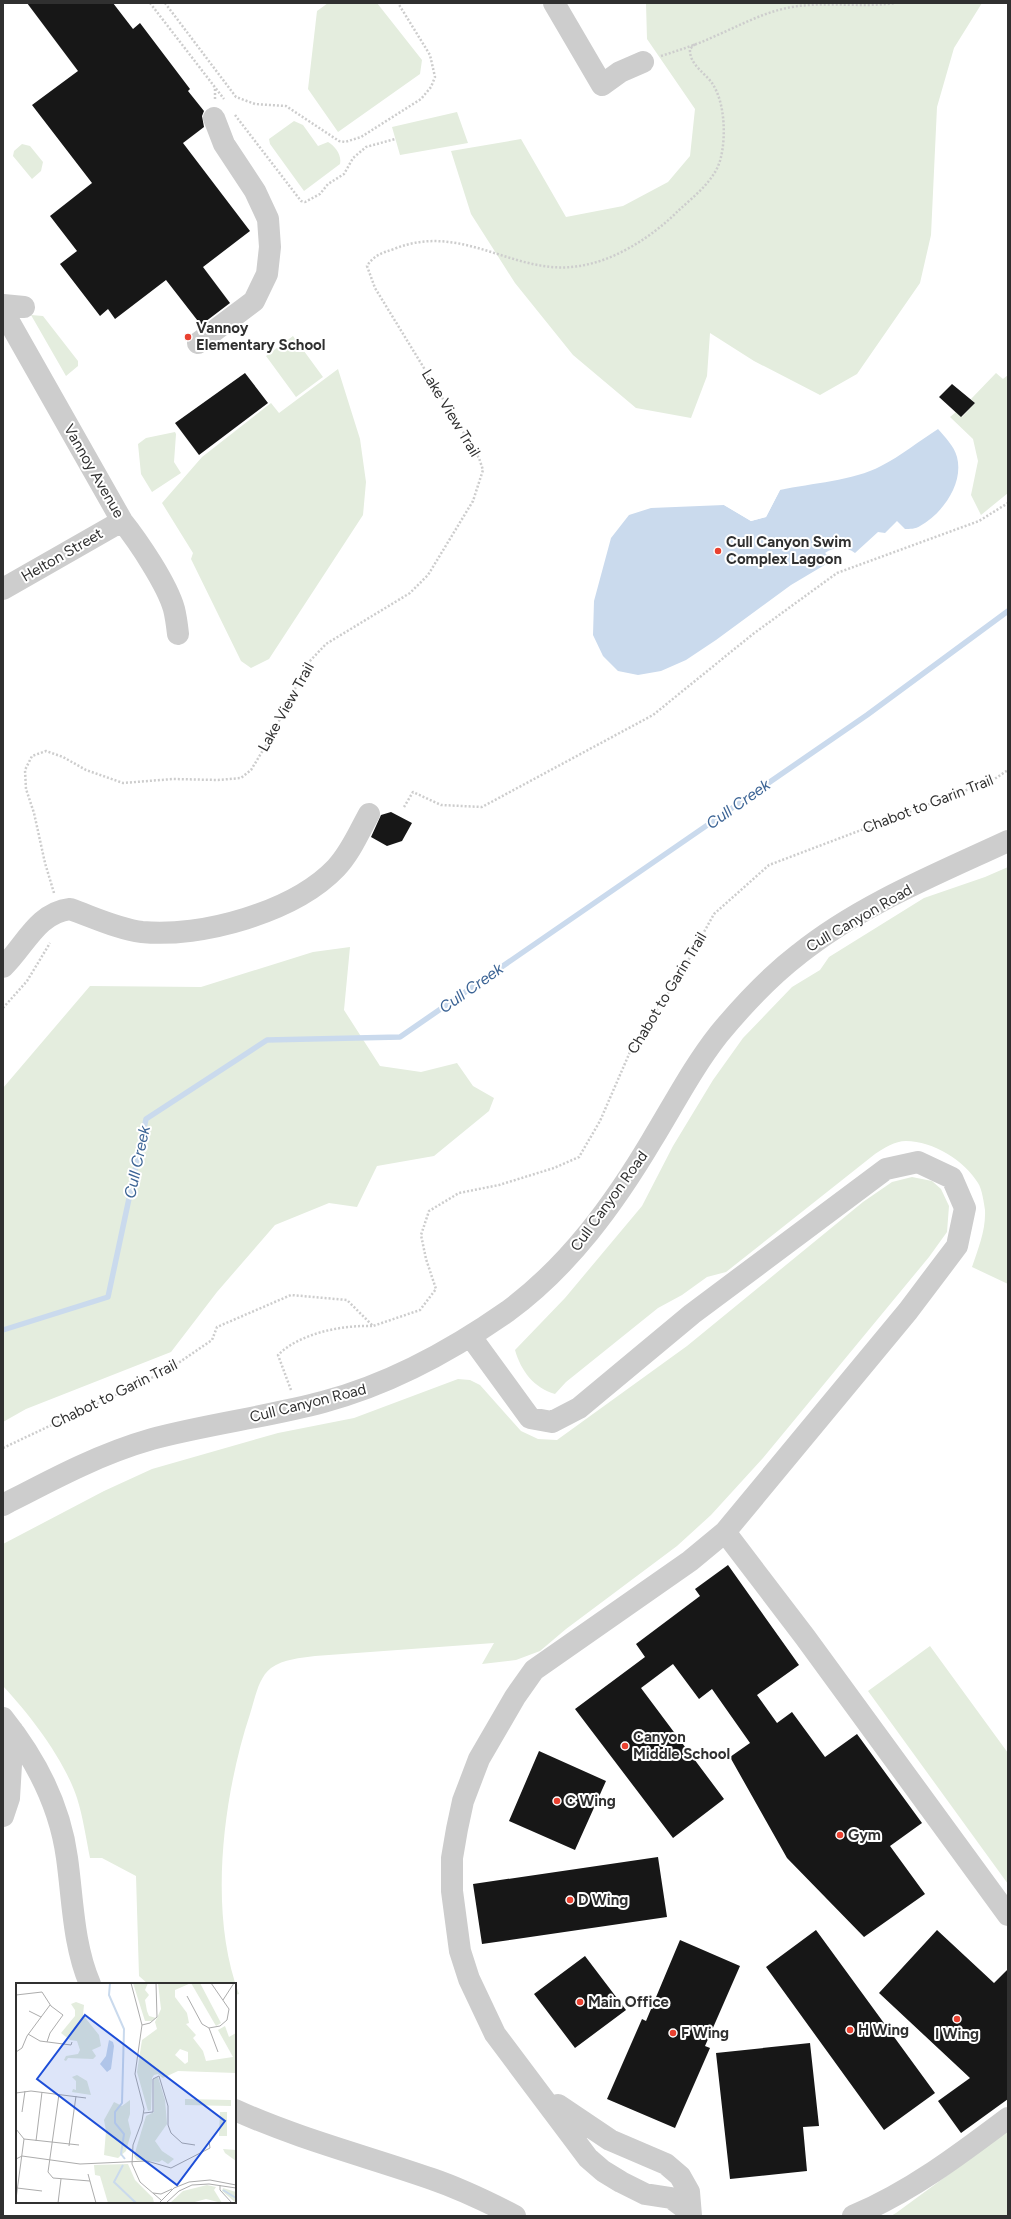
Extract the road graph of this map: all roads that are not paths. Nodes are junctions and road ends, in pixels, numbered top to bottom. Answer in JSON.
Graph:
{"nodes":[{"id":1,"x":554,"y":3,"type":"edge"},
{"id":2,"x":643,"y":62,"type":"road end"},
{"id":3,"x":224,"y":110,"type":"road end"},
{"id":4,"x":3,"y":311,"type":"edge"},
{"id":5,"x":9,"y":337,"type":"edge"},
{"id":6,"x":198,"y":343,"type":"dead end"},
{"id":7,"x":122,"y":521,"type":"junction"},
{"id":8,"x":3,"y":589,"type":"edge"},
{"id":9,"x":178,"y":634,"type":"dead end"},
{"id":10,"x":369,"y":814,"type":"dead end"},
{"id":11,"x":1008,"y":841,"type":"edge"},
{"id":12,"x":3,"y":967,"type":"edge"},
{"id":13,"x":471,"y":1337,"type":"junction"},
{"id":14,"x":3,"y":1505,"type":"edge"},
{"id":15,"x":725,"y":1532,"type":"junction"},
{"id":16,"x":8,"y":1724,"type":"edge"},
{"id":17,"x":3,"y":1816,"type":"edge"},
{"id":18,"x":1008,"y":1915,"type":"edge"},
{"id":19,"x":90,"y":1983,"type":"edge"},
{"id":20,"x":538,"y":2089,"type":"junction"},
{"id":21,"x":236,"y":2110,"type":"edge"},
{"id":22,"x":1008,"y":2118,"type":"edge"},
{"id":23,"x":690,"y":2214,"type":"edge"},
{"id":24,"x":515,"y":2216,"type":"edge"},
{"id":25,"x":854,"y":2216,"type":"edge"}],
"edges":[{"from":1,"to":2,"type":"street"},
{"from":3,"to":6,"type":"street"},
{"from":4,"to":5,"type":"street","name":"Vannoy Avenue"},
{"from":5,"to":7,"type":"street","name":"Vannoy Avenue"},
{"from":7,"to":8,"type":"street","name":"Helton Street"},
{"from":7,"to":9,"type":"street","name":"Vannoy Avenue"},
{"from":10,"to":12,"type":"street"},
{"from":11,"to":13,"type":"street","name":"Cull Canyon Road"},
{"from":13,"to":14,"type":"street","name":"Cull Canyon Road"},
{"from":13,"to":15,"type":"street"},
{"from":15,"to":18,"type":"street"},
{"from":15,"to":20,"type":"street"},
{"from":16,"to":17,"type":"street"},
{"from":16,"to":19,"type":"street"},
{"from":20,"to":23,"type":"street"},
{"from":20,"to":23,"type":"street"},
{"from":21,"to":24,"type":"street"},
{"from":22,"to":25,"type":"street"}]}
